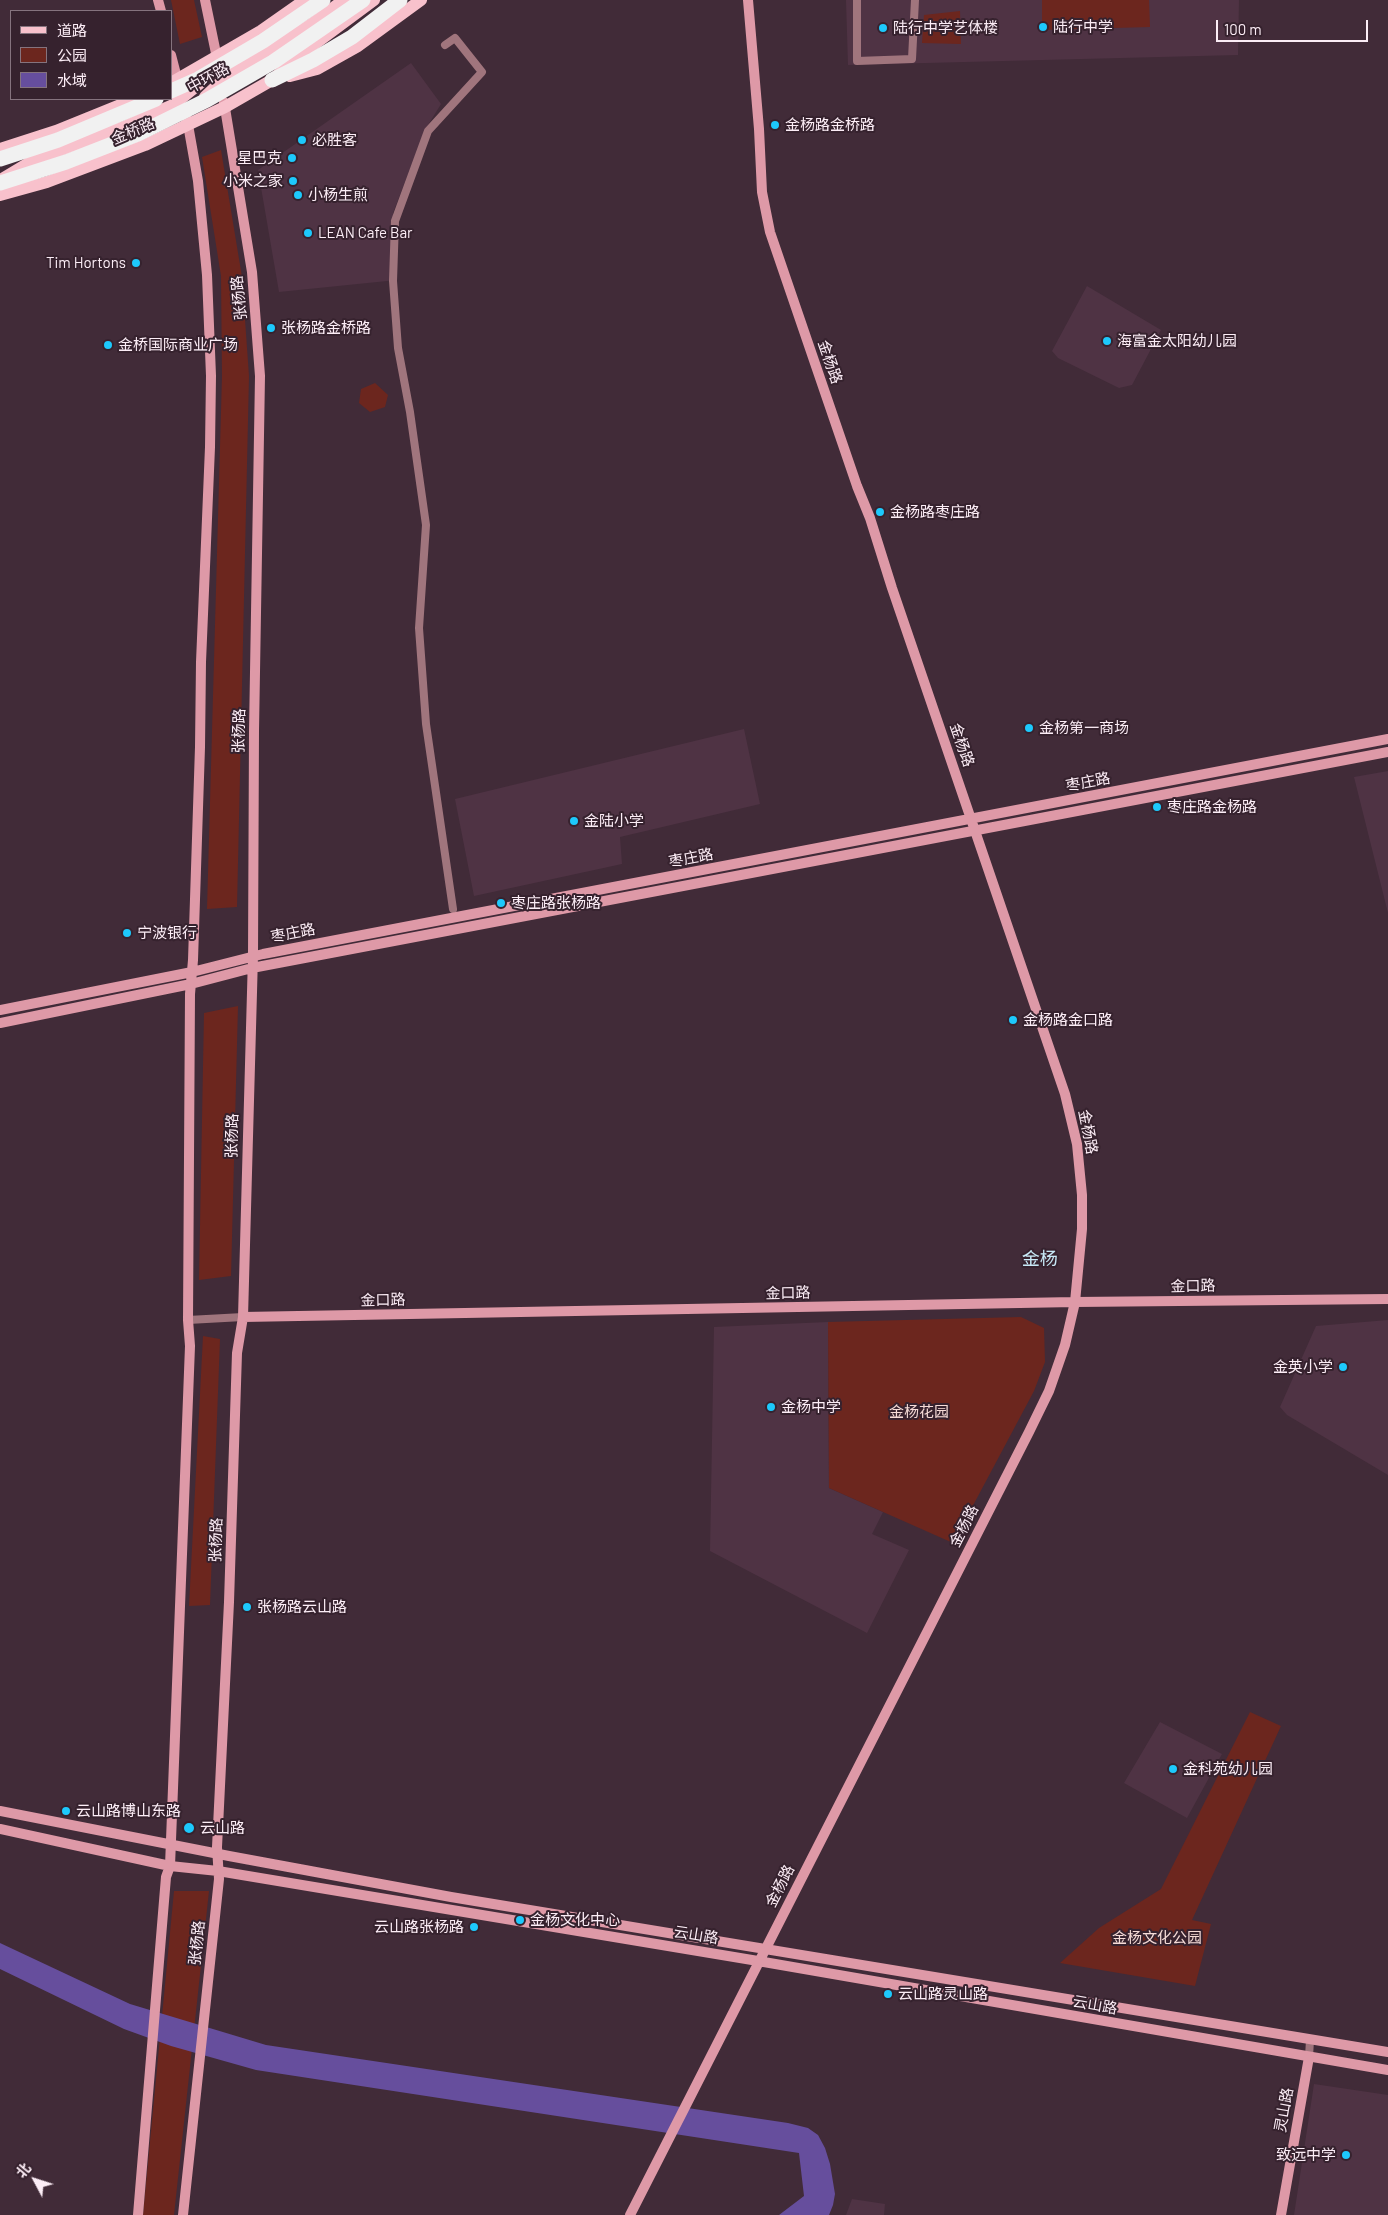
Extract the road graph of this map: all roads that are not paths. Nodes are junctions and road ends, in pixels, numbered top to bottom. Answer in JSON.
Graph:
{"nodes":[{"id":1,"x":206,"y":0,"type":"edge"},
{"id":2,"x":305,"y":0,"type":"edge"},
{"id":3,"x":323,"y":0,"type":"edge"},
{"id":4,"x":344,"y":0,"type":"edge"},
{"id":5,"x":363,"y":0,"type":"edge"},
{"id":6,"x":374,"y":0,"type":"edge"},
{"id":7,"x":400,"y":0,"type":"edge"},
{"id":8,"x":421,"y":0,"type":"edge"},
{"id":9,"x":748,"y":0,"type":"edge"},
{"id":10,"x":858,"y":0,"type":"edge"},
{"id":11,"x":915,"y":0,"type":"edge"},
{"id":12,"x":445,"y":45,"type":"dead end"},
{"id":13,"x":217,"y":58,"type":"junction"},
{"id":14,"x":172,"y":63,"type":"edge"},
{"id":15,"x":272,"y":80,"type":"junction"},
{"id":16,"x":221,"y":82,"type":"junction"},
{"id":17,"x":175,"y":88,"type":"edge"},
{"id":18,"x":133,"y":100,"type":"edge"},
{"id":19,"x":154,"y":100,"type":"edge"},
{"id":20,"x":159,"y":100,"type":"edge"},
{"id":21,"x":225,"y":107,"type":"junction"},
{"id":22,"x":188,"y":124,"type":"junction"},
{"id":23,"x":0,"y":149,"type":"edge"},
{"id":24,"x":0,"y":159,"type":"edge"},
{"id":25,"x":0,"y":182,"type":"edge"},
{"id":26,"x":0,"y":195,"type":"edge"},
{"id":27,"x":1388,"y":739,"type":"edge"},
{"id":28,"x":1388,"y":752,"type":"edge"},
{"id":29,"x":972,"y":820,"type":"junction"},
{"id":30,"x":975,"y":831,"type":"junction"},
{"id":31,"x":452,"y":910,"type":"dead end"},
{"id":32,"x":253,"y":956,"type":"junction"},
{"id":33,"x":252,"y":968,"type":"junction"},
{"id":34,"x":192,"y":972,"type":"junction"},
{"id":35,"x":191,"y":984,"type":"junction"},
{"id":36,"x":0,"y":1010,"type":"edge"},
{"id":37,"x":0,"y":1023,"type":"edge"},
{"id":38,"x":1388,"y":1299,"type":"edge"},
{"id":39,"x":1075,"y":1302,"type":"junction"},
{"id":40,"x":243,"y":1317,"type":"junction"},
{"id":41,"x":188,"y":1320,"type":"junction"},
{"id":42,"x":0,"y":1810,"type":"edge"},
{"id":43,"x":0,"y":1829,"type":"edge"},
{"id":44,"x":170,"y":1845,"type":"junction"},
{"id":45,"x":218,"y":1854,"type":"junction"},
{"id":46,"x":170,"y":1866,"type":"junction"},
{"id":47,"x":218,"y":1870,"type":"junction"},
{"id":48,"x":764,"y":1949,"type":"junction"},
{"id":49,"x":758,"y":1961,"type":"junction"},
{"id":50,"x":1310,"y":2040,"type":"junction"},
{"id":51,"x":1388,"y":2052,"type":"edge"},
{"id":52,"x":1309,"y":2057,"type":"junction"},
{"id":53,"x":1388,"y":2070,"type":"edge"},
{"id":54,"x":138,"y":2215,"type":"edge"},
{"id":55,"x":183,"y":2215,"type":"edge"},
{"id":56,"x":630,"y":2215,"type":"edge"},
{"id":57,"x":1281,"y":2215,"type":"edge"}],
"edges":[{"from":1,"to":13,"type":"main road","name":"张杨路"},
{"from":2,"to":13,"type":"main road"},
{"from":3,"to":17,"type":"highway","name":"中环路","bridge":true},
{"from":4,"to":16,"type":"main road"},
{"from":5,"to":25,"type":"highway","name":"中环路","bridge":true},
{"from":6,"to":15,"type":"main road","name":"金桥路"},
{"from":7,"to":15,"type":"highway"},
{"from":8,"to":15,"type":"main road","name":"金桥路"},
{"from":9,"to":29,"type":"main road","name":"金杨路"},
{"from":10,"to":11,"type":"street"},
{"from":12,"to":31,"type":"street"},
{"from":13,"to":16,"type":"main road","name":"张杨路"},
{"from":13,"to":17,"type":"main road"},
{"from":13,"to":17,"type":"main road"},
{"from":14,"to":17,"type":"main road","name":"张杨路"},
{"from":15,"to":21,"type":"main road","name":"金桥路"},
{"from":16,"to":21,"type":"main road","name":"张杨路"},
{"from":16,"to":22,"type":"main road"},
{"from":17,"to":22,"type":"main road","name":"张杨路"},
{"from":18,"to":23,"type":"main road","name":"金桥路"},
{"from":19,"to":24,"type":"highway"},
{"from":20,"to":25,"type":"main road"},
{"from":21,"to":22,"type":"main road","name":"金桥路"},
{"from":21,"to":32,"type":"main road","name":"张杨路"},
{"from":22,"to":26,"type":"main road","name":"金桥路"},
{"from":22,"to":34,"type":"main road","name":"张杨路"},
{"from":27,"to":29,"type":"main road","name":"枣庄路"},
{"from":28,"to":30,"type":"main road","name":"枣庄路"},
{"from":29,"to":30,"type":"main road","name":"金杨路"},
{"from":29,"to":32,"type":"main road","name":"枣庄路"},
{"from":30,"to":33,"type":"main road","name":"枣庄路"},
{"from":30,"to":39,"type":"main road","name":"金杨路"},
{"from":32,"to":33,"type":"main road","name":"张杨路"},
{"from":32,"to":34,"type":"main road","name":"枣庄路"},
{"from":33,"to":35,"type":"main road","name":"枣庄路"},
{"from":33,"to":40,"type":"main road","name":"张杨路"},
{"from":34,"to":35,"type":"main road","name":"张杨路"},
{"from":34,"to":36,"type":"main road","name":"枣庄路"},
{"from":35,"to":37,"type":"main road","name":"枣庄路"},
{"from":35,"to":41,"type":"main road","name":"张杨路"},
{"from":38,"to":39,"type":"main road","name":"金口路"},
{"from":39,"to":40,"type":"main road","name":"金口路"},
{"from":39,"to":48,"type":"main road","name":"金杨路"},
{"from":40,"to":41,"type":"street","name":"金口路"},
{"from":40,"to":45,"type":"main road","name":"张杨路"},
{"from":41,"to":44,"type":"main road","name":"张杨路"},
{"from":42,"to":44,"type":"main road","name":"云山路"},
{"from":43,"to":46,"type":"main road","name":"云山路"},
{"from":44,"to":45,"type":"main road","name":"云山路"},
{"from":44,"to":46,"type":"main road","name":"张杨路"},
{"from":45,"to":47,"type":"main road","name":"张杨路"},
{"from":45,"to":48,"type":"main road","name":"云山路"},
{"from":46,"to":47,"type":"main road","name":"云山路"},
{"from":46,"to":54,"type":"main road","name":"张杨路"},
{"from":47,"to":49,"type":"main road","name":"云山路"},
{"from":47,"to":55,"type":"main road","name":"张杨路"},
{"from":48,"to":49,"type":"main road","name":"金杨路"},
{"from":48,"to":50,"type":"main road","name":"云山路"},
{"from":49,"to":52,"type":"main road","name":"云山路"},
{"from":49,"to":56,"type":"main road","name":"金杨路"},
{"from":50,"to":51,"type":"main road","name":"云山路"},
{"from":50,"to":52,"type":"street","name":"灵山路"},
{"from":52,"to":53,"type":"main road","name":"云山路"},
{"from":52,"to":57,"type":"main road","name":"灵山路"}]}
